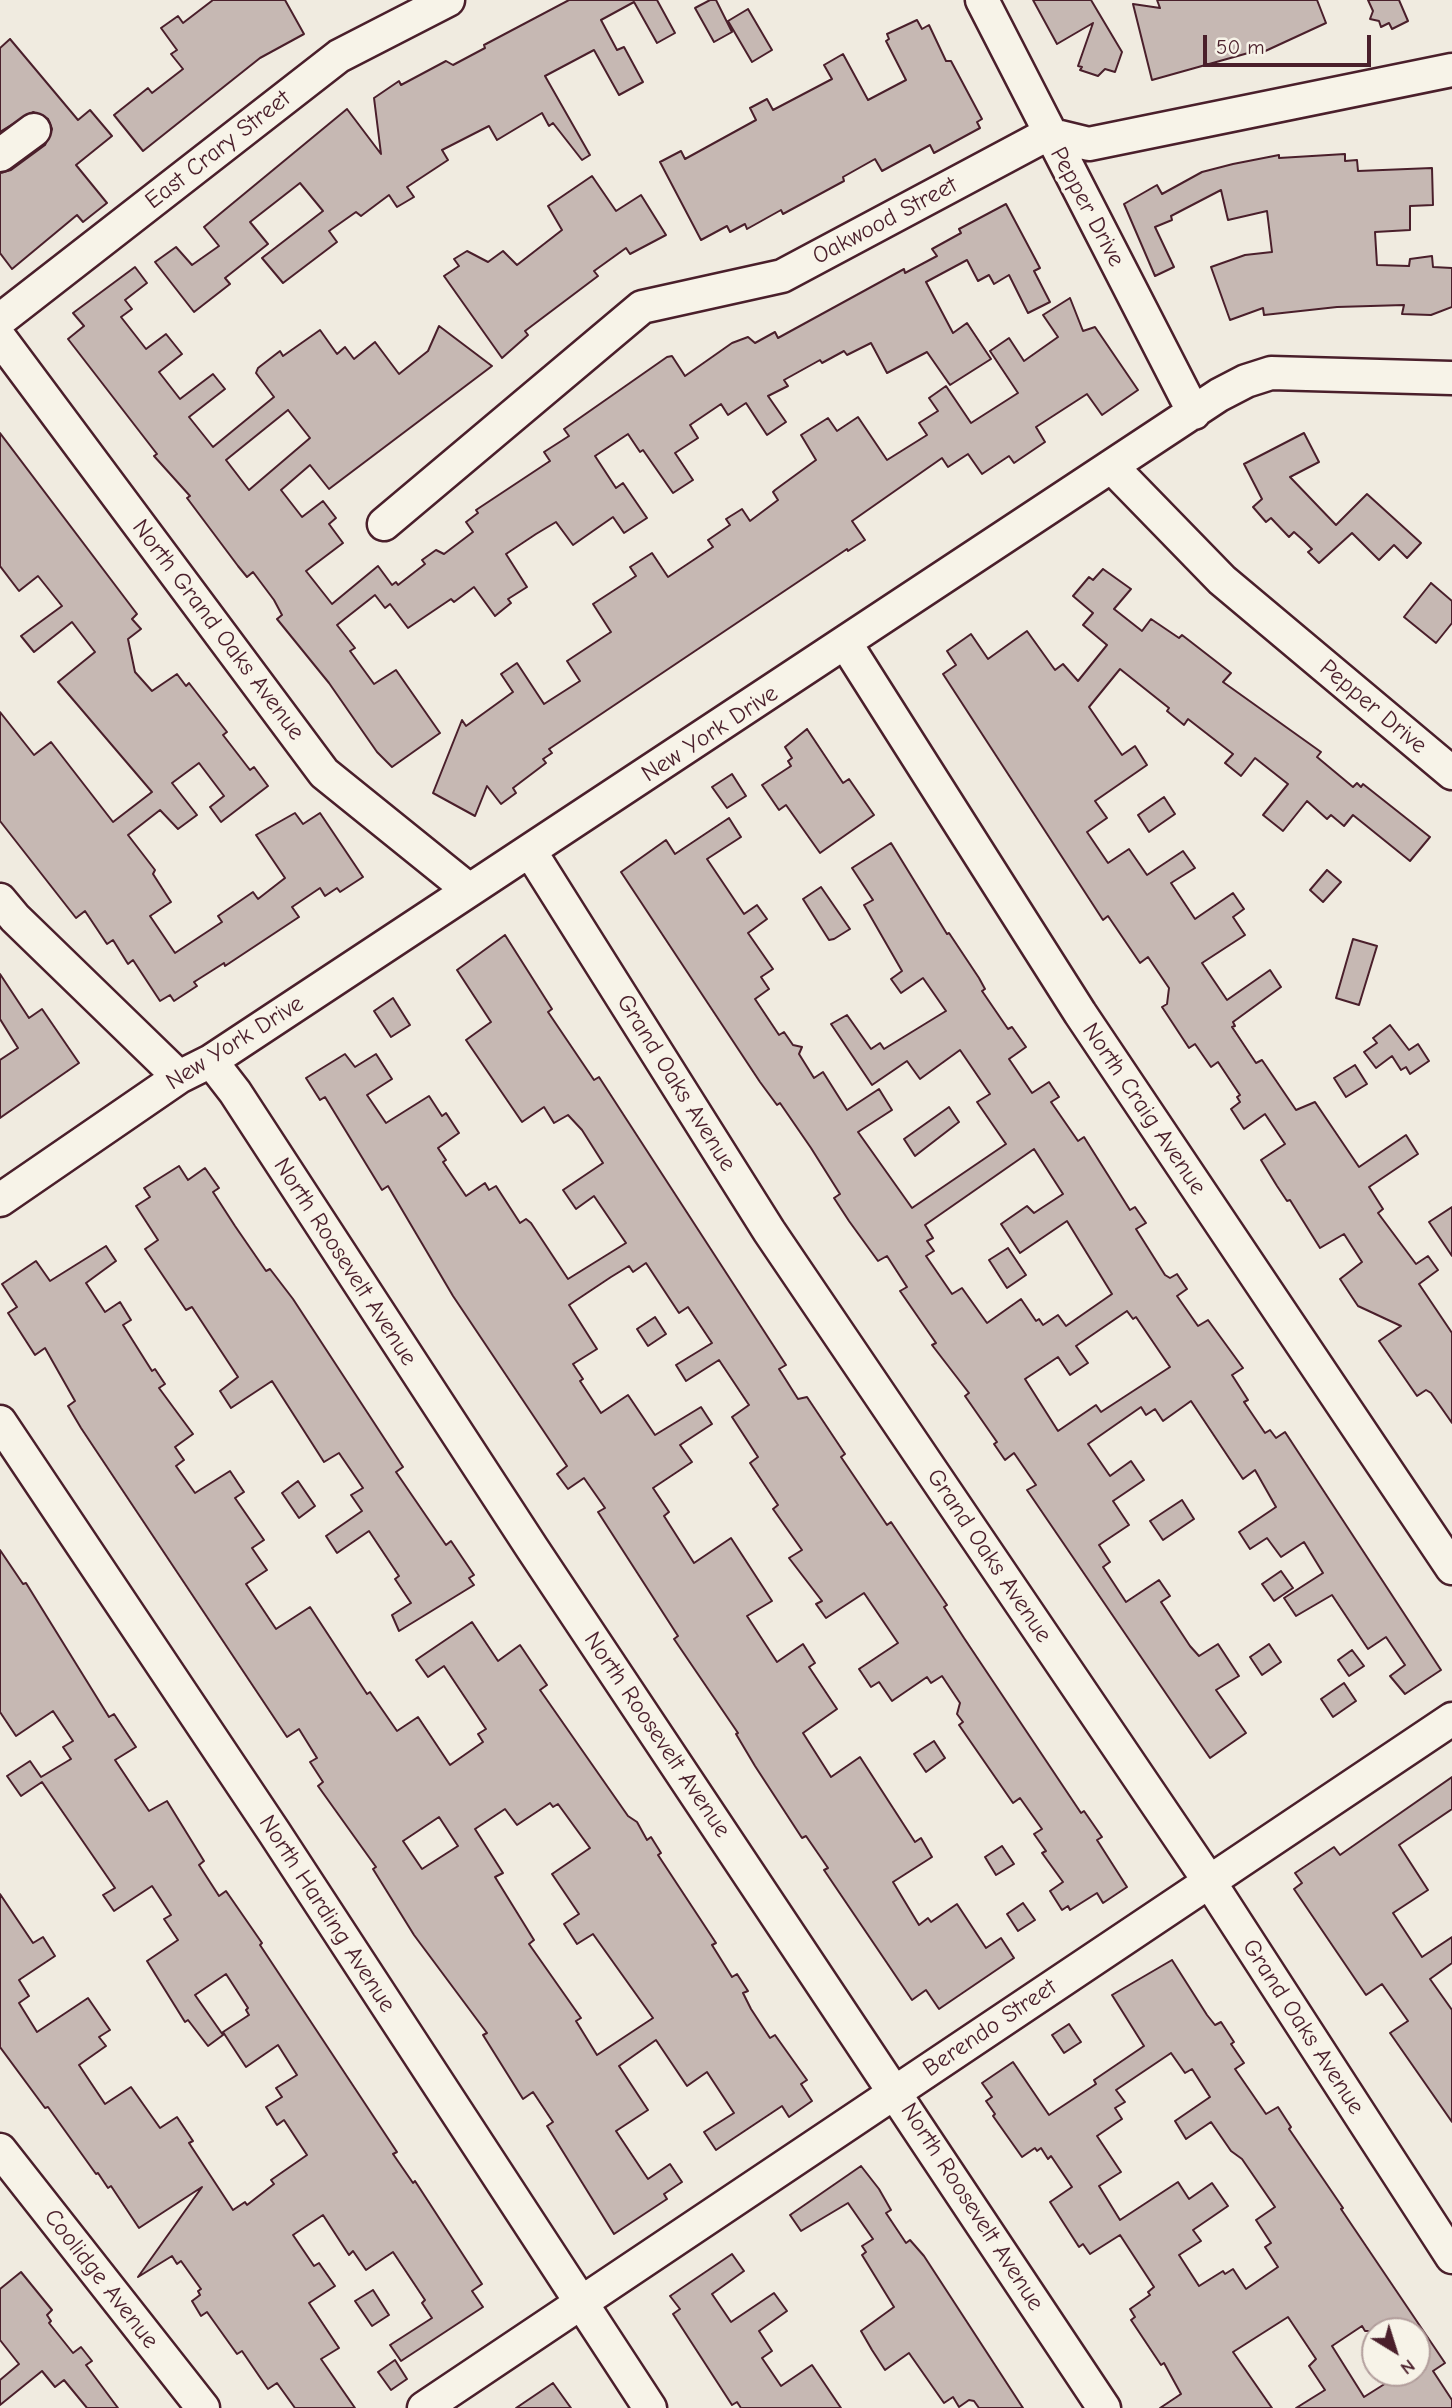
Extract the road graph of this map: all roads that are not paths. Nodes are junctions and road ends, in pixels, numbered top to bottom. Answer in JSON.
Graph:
{"nodes":[{"id":1,"x":448,"y":0,"type":"edge"},
{"id":2,"x":982,"y":0,"type":"edge"},
{"id":3,"x":1452,"y":70,"type":"edge"},
{"id":4,"x":34,"y":130,"type":"dead end"},
{"id":5,"x":1048,"y":134,"type":"junction"},
{"id":6,"x":0,"y":155,"type":"edge"},
{"id":7,"x":0,"y":320,"type":"edge"},
{"id":8,"x":0,"y":338,"type":"edge"},
{"id":9,"x":1452,"y":378,"type":"edge"},
{"id":10,"x":1194,"y":413,"type":"junction"},
{"id":11,"x":1112,"y":467,"type":"junction"},
{"id":12,"x":384,"y":524,"type":"dead end"},
{"id":13,"x":846,"y":644,"type":"junction"},
{"id":14,"x":1452,"y":773,"type":"edge"},
{"id":15,"x":530,"y":851,"type":"junction"},
{"id":16,"x":469,"y":890,"type":"junction"},
{"id":17,"x":0,"y":900,"type":"edge"},
{"id":18,"x":211,"y":1061,"type":"junction"},
{"id":19,"x":180,"y":1077,"type":"junction"},
{"id":20,"x":0,"y":1199,"type":"edge"},
{"id":21,"x":0,"y":1422,"type":"edge"},
{"id":22,"x":1452,"y":1569,"type":"edge"},
{"id":23,"x":1452,"y":1719,"type":"edge"},
{"id":24,"x":1209,"y":1881,"type":"junction"},
{"id":25,"x":896,"y":2092,"type":"junction"},
{"id":26,"x":0,"y":2150,"type":"edge"},
{"id":27,"x":1452,"y":2257,"type":"edge"},
{"id":28,"x":582,"y":2303,"type":"junction"},
{"id":29,"x":203,"y":2408,"type":"edge"},
{"id":30,"x":424,"y":2408,"type":"edge"},
{"id":31,"x":650,"y":2408,"type":"edge"},
{"id":32,"x":1104,"y":2408,"type":"edge"}],
"edges":[{"from":1,"to":7,"type":"street","name":"East Crary Street"},
{"from":2,"to":5,"type":"street","name":"Pepper Drive"},
{"from":3,"to":5,"type":"street"},
{"from":4,"to":6,"type":"street"},
{"from":5,"to":10,"type":"street","name":"Pepper Drive"},
{"from":5,"to":12,"type":"street","name":"Oakwood Street"},
{"from":8,"to":16,"type":"street","name":"North Grand Oaks Avenue"},
{"from":9,"to":10,"type":"street","name":"New York Drive"},
{"from":10,"to":11,"type":"street","name":"New York Drive"},
{"from":11,"to":13,"type":"street","name":"New York Drive"},
{"from":11,"to":14,"type":"street","name":"Pepper Drive"},
{"from":13,"to":15,"type":"street","name":"New York Drive"},
{"from":13,"to":22,"type":"street","name":"North Craig Avenue"},
{"from":15,"to":16,"type":"street","name":"New York Drive"},
{"from":15,"to":24,"type":"street","name":"Grand Oaks Avenue"},
{"from":16,"to":18,"type":"street","name":"New York Drive"},
{"from":17,"to":19,"type":"street"},
{"from":18,"to":19,"type":"street","name":"New York Drive"},
{"from":18,"to":25,"type":"street","name":"North Roosevelt Avenue"},
{"from":19,"to":20,"type":"street","name":"New York Drive"},
{"from":21,"to":28,"type":"street","name":"North Harding Avenue"},
{"from":23,"to":24,"type":"street","name":"Berendo Street"},
{"from":24,"to":25,"type":"street","name":"Berendo Street"},
{"from":24,"to":27,"type":"street","name":"Grand Oaks Avenue"},
{"from":25,"to":28,"type":"street","name":"Berendo Street"},
{"from":25,"to":32,"type":"street","name":"North Roosevelt Avenue"},
{"from":26,"to":29,"type":"street","name":"Coolidge Avenue"},
{"from":28,"to":30,"type":"street","name":"Berendo Street"},
{"from":28,"to":31,"type":"street","name":"North Harding Avenue"}]}
